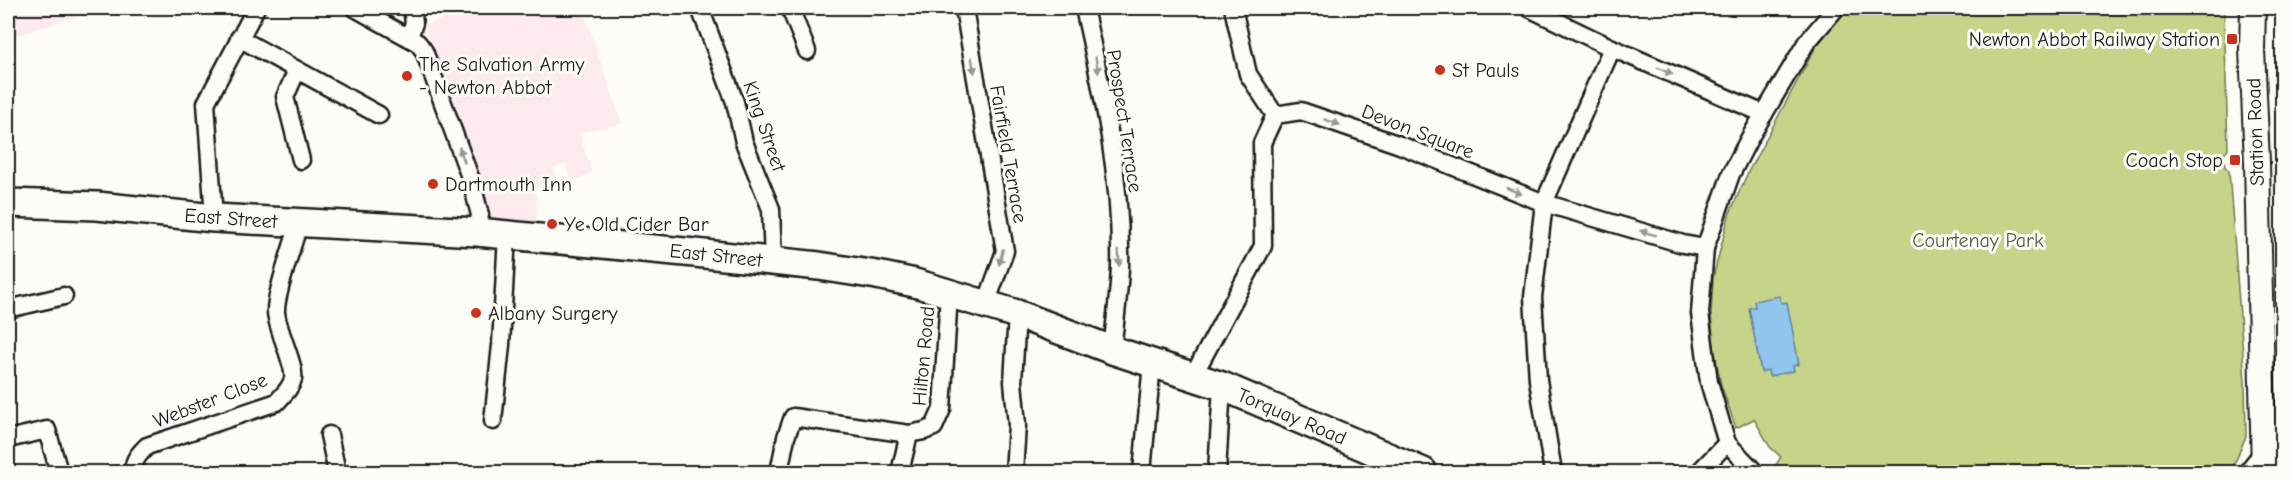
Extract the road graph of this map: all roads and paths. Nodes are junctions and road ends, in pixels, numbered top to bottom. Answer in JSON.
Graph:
{"nodes":[{"id":1,"x":256,"y":8,"type":"edge"},
{"id":2,"x":355,"y":8,"type":"edge"},
{"id":3,"x":412,"y":8,"type":"edge"},
{"id":4,"x":700,"y":8,"type":"edge"},
{"id":5,"x":790,"y":8,"type":"edge"},
{"id":6,"x":964,"y":8,"type":"edge"},
{"id":7,"x":1084,"y":8,"type":"edge"},
{"id":8,"x":1233,"y":8,"type":"edge"},
{"id":9,"x":1529,"y":8,"type":"edge"},
{"id":10,"x":1836,"y":8,"type":"edge"},
{"id":11,"x":2253,"y":8,"type":"edge"},
{"id":12,"x":409,"y":37,"type":"junction"},
{"id":13,"x":239,"y":38,"type":"junction"},
{"id":14,"x":1612,"y":48,"type":"junction"},
{"id":15,"x":807,"y":51,"type":"dead end"},
{"id":16,"x":297,"y":70,"type":"junction"},
{"id":17,"x":1764,"y":114,"type":"junction"},
{"id":18,"x":379,"y":115,"type":"dead end"},
{"id":19,"x":1275,"y":115,"type":"junction"},
{"id":20,"x":301,"y":160,"type":"dead end"},
{"id":21,"x":8,"y":203,"type":"edge"},
{"id":22,"x":1544,"y":203,"type":"junction"},
{"id":23,"x":214,"y":218,"type":"junction"},
{"id":24,"x":299,"y":223,"type":"junction"},
{"id":25,"x":477,"y":232,"type":"junction"},
{"id":26,"x":507,"y":235,"type":"junction"},
{"id":27,"x":1705,"y":248,"type":"junction"},
{"id":28,"x":773,"y":261,"type":"junction"},
{"id":29,"x":949,"y":294,"type":"junction"},
{"id":30,"x":64,"y":296,"type":"dead end"},
{"id":31,"x":986,"y":304,"type":"junction"},
{"id":32,"x":8,"y":309,"type":"edge"},
{"id":33,"x":1017,"y":314,"type":"junction"},
{"id":34,"x":1112,"y":350,"type":"junction"},
{"id":35,"x":1152,"y":363,"type":"junction"},
{"id":36,"x":1193,"y":376,"type":"junction"},
{"id":37,"x":1222,"y":386,"type":"junction"},
{"id":38,"x":493,"y":421,"type":"dead end"},
{"id":39,"x":909,"y":434,"type":"junction"},
{"id":40,"x":329,"y":435,"type":"dead end"},
{"id":41,"x":8,"y":439,"type":"edge"},
{"id":42,"x":1727,"y":443,"type":"junction"},
{"id":43,"x":2264,"y":462,"type":"edge"},
{"id":44,"x":59,"y":472,"type":"edge"},
{"id":45,"x":134,"y":472,"type":"edge"},
{"id":46,"x":337,"y":472,"type":"edge"},
{"id":47,"x":779,"y":472,"type":"edge"},
{"id":48,"x":900,"y":472,"type":"edge"},
{"id":49,"x":1014,"y":472,"type":"edge"},
{"id":50,"x":1142,"y":472,"type":"edge"},
{"id":51,"x":1217,"y":472,"type":"edge"},
{"id":52,"x":1423,"y":472,"type":"edge"},
{"id":53,"x":1553,"y":472,"type":"edge"},
{"id":54,"x":1699,"y":472,"type":"edge"},
{"id":55,"x":1755,"y":472,"type":"edge"},
{"id":56,"x":2247,"y":472,"type":"edge"}],
"edges":[{"from":1,"to":13,"type":"street"},
{"from":2,"to":12,"type":"street"},
{"from":3,"to":12,"type":"street"},
{"from":4,"to":28,"type":"street","name":"King Street"},
{"from":5,"to":15,"type":"street"},
{"from":6,"to":31,"type":"street","name":"Fairfield Terrace","one_way":true},
{"from":7,"to":34,"type":"street","name":"Prospect Terrace","one_way":true},
{"from":8,"to":19,"type":"street"},
{"from":9,"to":14,"type":"street"},
{"from":10,"to":17,"type":"street"},
{"from":11,"to":43,"type":"main road","name":"Station Road"},
{"from":25,"to":12,"type":"street","one_way":true},
{"from":13,"to":16,"type":"street"},
{"from":13,"to":23,"type":"street"},
{"from":14,"to":17,"type":"street","one_way":true},
{"from":14,"to":22,"type":"street"},
{"from":16,"to":18,"type":"street"},
{"from":16,"to":20,"type":"street"},
{"from":17,"to":27,"type":"street"},
{"from":19,"to":22,"type":"street","name":"Devon Square","one_way":true},
{"from":19,"to":36,"type":"street"},
{"from":21,"to":23,"type":"main road","name":"East Street"},
{"from":27,"to":22,"type":"street","name":"Devon Square","one_way":true},
{"from":22,"to":53,"type":"street"},
{"from":23,"to":24,"type":"main road","name":"East Street"},
{"from":24,"to":25,"type":"main road","name":"East Street"},
{"from":24,"to":45,"type":"street","name":"Webster Close"},
{"from":25,"to":26,"type":"main road","name":"East Street"},
{"from":26,"to":28,"type":"main road","name":"East Street"},
{"from":26,"to":38,"type":"street"},
{"from":27,"to":42,"type":"street"},
{"from":28,"to":29,"type":"main road","name":"East Street"},
{"from":29,"to":31,"type":"main road","name":"East Street"},
{"from":29,"to":39,"type":"street","name":"Hilton Road"},
{"from":30,"to":32,"type":"street"},
{"from":31,"to":33,"type":"main road","name":"East Street"},
{"from":33,"to":34,"type":"main road","name":"East Street"},
{"from":33,"to":49,"type":"street"},
{"from":34,"to":35,"type":"main road","name":"East Street"},
{"from":35,"to":36,"type":"main road","name":"East Street"},
{"from":35,"to":50,"type":"street"},
{"from":36,"to":37,"type":"main road","name":"Torquay Road"},
{"from":37,"to":51,"type":"street"},
{"from":37,"to":52,"type":"main road","name":"Torquay Road"},
{"from":39,"to":47,"type":"street"},
{"from":39,"to":48,"type":"street","name":"Hilton Road"},
{"from":40,"to":46,"type":"street"},
{"from":41,"to":44,"type":"street"},
{"from":42,"to":54,"type":"street"},
{"from":42,"to":55,"type":"street"},
{"from":43,"to":56,"type":"street"}]}
